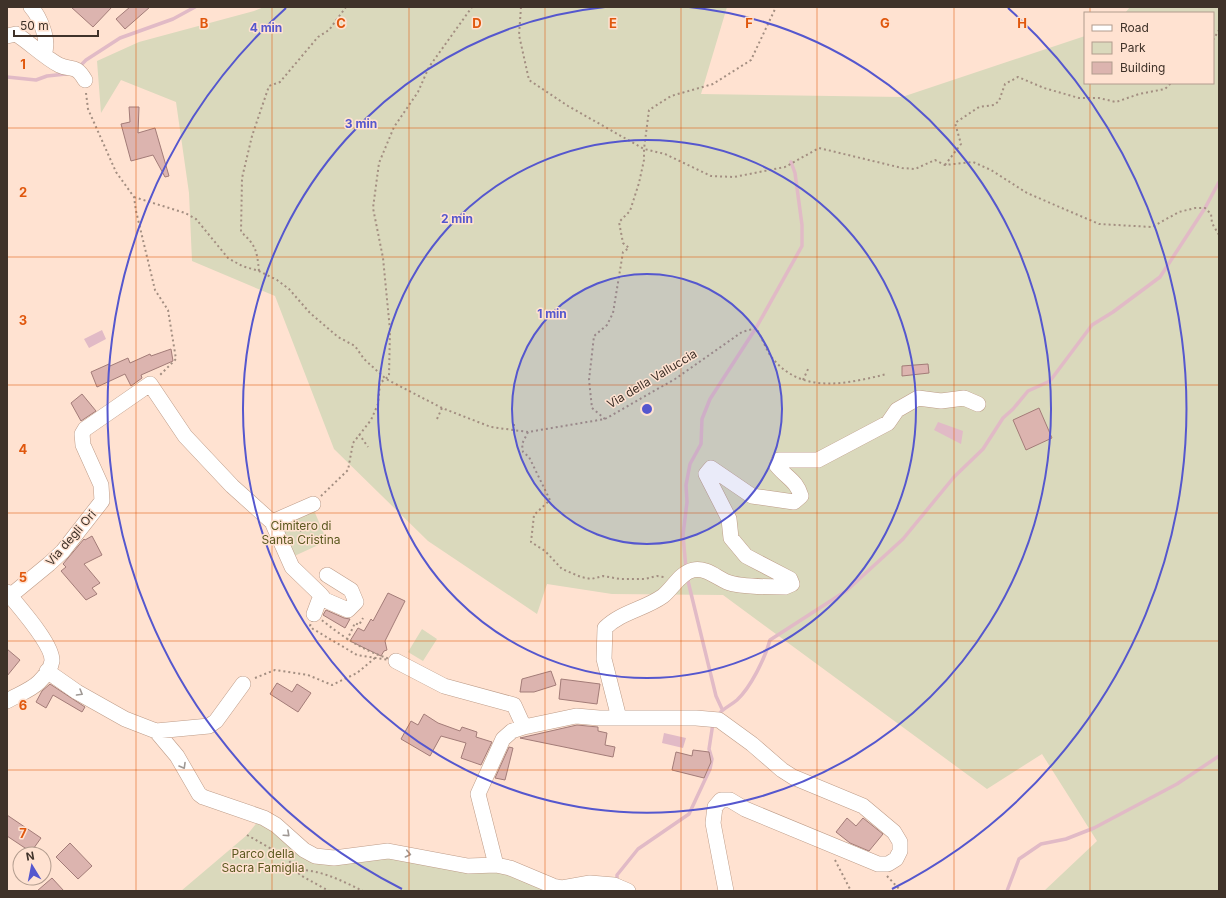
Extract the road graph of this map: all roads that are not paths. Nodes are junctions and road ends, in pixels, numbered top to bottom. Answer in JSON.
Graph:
{"nodes":[{"id":1,"x":32,"y":7,"type":"edge"},
{"id":2,"x":7,"y":36,"type":"edge"},
{"id":3,"x":44,"y":54,"type":"junction"},
{"id":4,"x":79,"y":73,"type":"road end"},
{"id":5,"x":978,"y":404,"type":"dead end"},
{"id":6,"x":313,"y":504,"type":"road end"},
{"id":7,"x":272,"y":522,"type":"junction"},
{"id":8,"x":327,"y":575,"type":"dead end"},
{"id":9,"x":9,"y":594,"type":"edge"},
{"id":10,"x":321,"y":595,"type":"junction"},
{"id":11,"x":314,"y":614,"type":"road end"},
{"id":12,"x":396,"y":661,"type":"road end"},
{"id":13,"x":47,"y":671,"type":"junction"},
{"id":14,"x":243,"y":684,"type":"road end"},
{"id":15,"x":7,"y":700,"type":"edge"},
{"id":16,"x":619,"y":718,"type":"junction"},
{"id":17,"x":524,"y":727,"type":"junction"},
{"id":18,"x":156,"y":731,"type":"junction"},
{"id":19,"x":496,"y":865,"type":"junction"},
{"id":20,"x":621,"y":888,"type":"edge"},
{"id":21,"x":726,"y":891,"type":"edge"}],
"edges":[{"from":1,"to":3,"type":"street"},
{"from":2,"to":3,"type":"street"},
{"from":3,"to":4,"type":"street"},
{"from":5,"to":16,"type":"street"},
{"from":6,"to":7,"type":"street"},
{"from":7,"to":9,"type":"street","name":"Via degli Ori"},
{"from":7,"to":10,"type":"street"},
{"from":8,"to":10,"type":"street"},
{"from":9,"to":13,"type":"street"},
{"from":10,"to":11,"type":"street"},
{"from":12,"to":17,"type":"street"},
{"from":13,"to":15,"type":"street"},
{"from":13,"to":18,"type":"street","one_way":true},
{"from":14,"to":18,"type":"street"},
{"from":16,"to":17,"type":"street"},
{"from":16,"to":21,"type":"street"},
{"from":17,"to":19,"type":"street"},
{"from":18,"to":19,"type":"street","one_way":true},
{"from":19,"to":20,"type":"street"}]}
